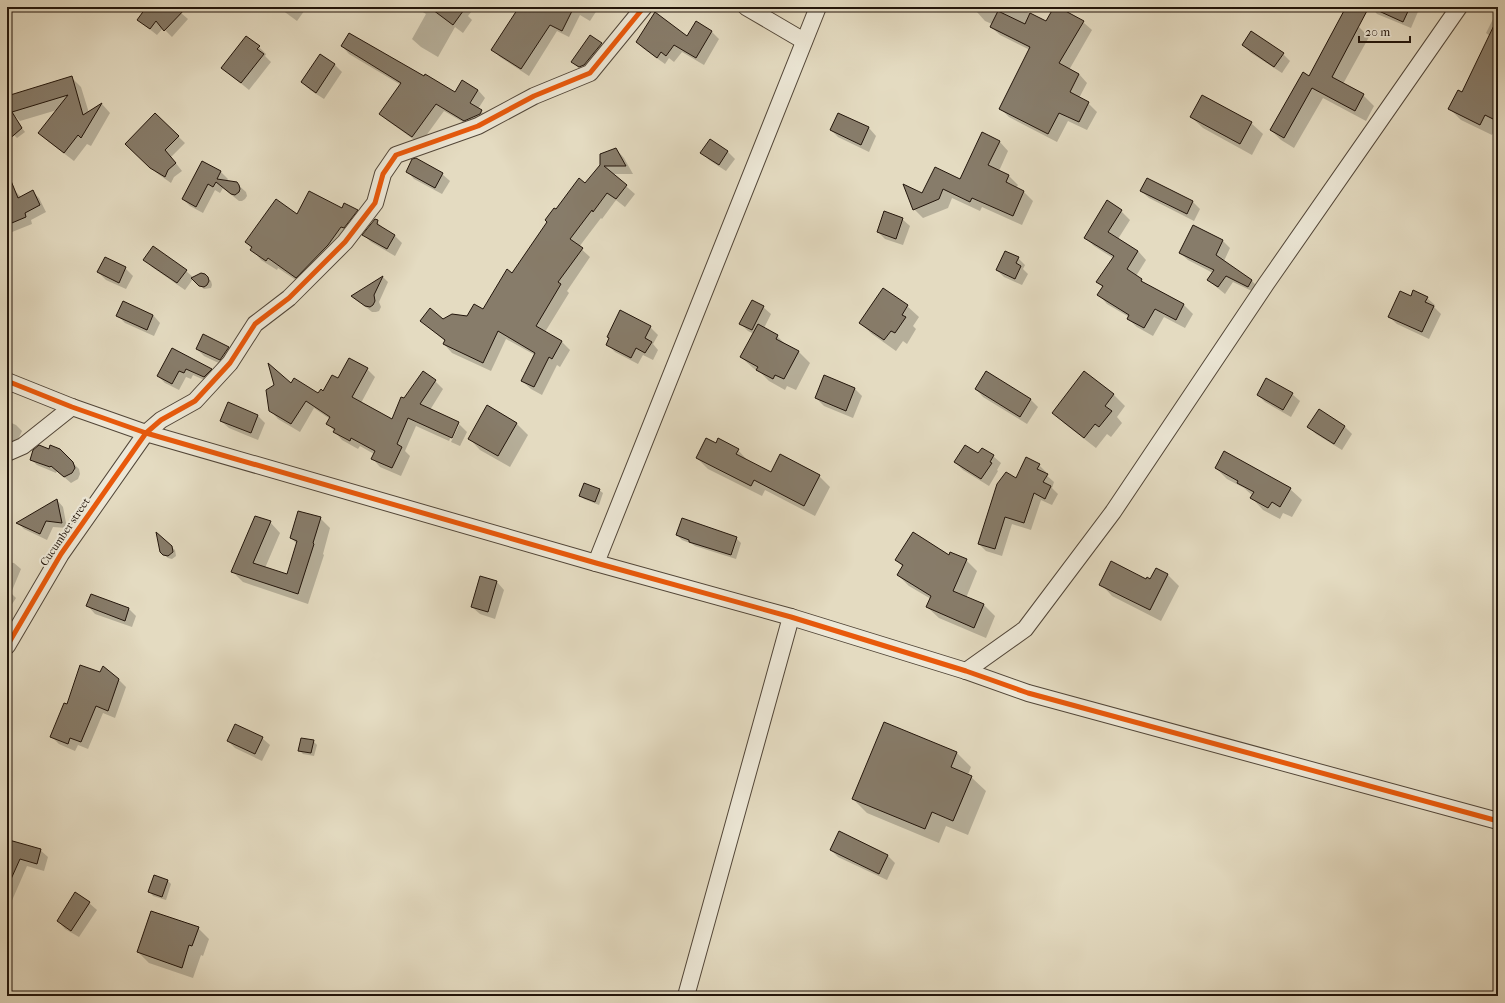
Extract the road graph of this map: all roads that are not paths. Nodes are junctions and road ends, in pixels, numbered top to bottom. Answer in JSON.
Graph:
{"nodes":[{"id":1,"x":644,"y":7,"type":"edge"},
{"id":2,"x":746,"y":7,"type":"edge"},
{"id":3,"x":818,"y":7,"type":"edge"},
{"id":4,"x":1459,"y":7,"type":"edge"},
{"id":5,"x":804,"y":42,"type":"junction"},
{"id":6,"x":7,"y":381,"type":"edge"},
{"id":7,"x":72,"y":407,"type":"junction"},
{"id":8,"x":146,"y":433,"type":"junction"},
{"id":9,"x":7,"y":454,"type":"edge"},
{"id":10,"x":596,"y":563,"type":"junction"},
{"id":11,"x":791,"y":617,"type":"junction"},
{"id":12,"x":7,"y":646,"type":"edge"},
{"id":13,"x":966,"y":671,"type":"junction"},
{"id":14,"x":1498,"y":821,"type":"edge"},
{"id":15,"x":686,"y":996,"type":"edge"}],
"edges":[{"from":1,"to":8,"type":"street","name":"Cucumber street"},
{"from":2,"to":5,"type":"street"},
{"from":3,"to":5,"type":"street"},
{"from":4,"to":13,"type":"street"},
{"from":5,"to":10,"type":"street"},
{"from":6,"to":7,"type":"street"},
{"from":7,"to":8,"type":"street"},
{"from":7,"to":9,"type":"street"},
{"from":8,"to":10,"type":"street"},
{"from":8,"to":12,"type":"street","name":"Cucumber street"},
{"from":10,"to":11,"type":"street"},
{"from":11,"to":13,"type":"street"},
{"from":11,"to":15,"type":"street"},
{"from":13,"to":14,"type":"street"}]}
